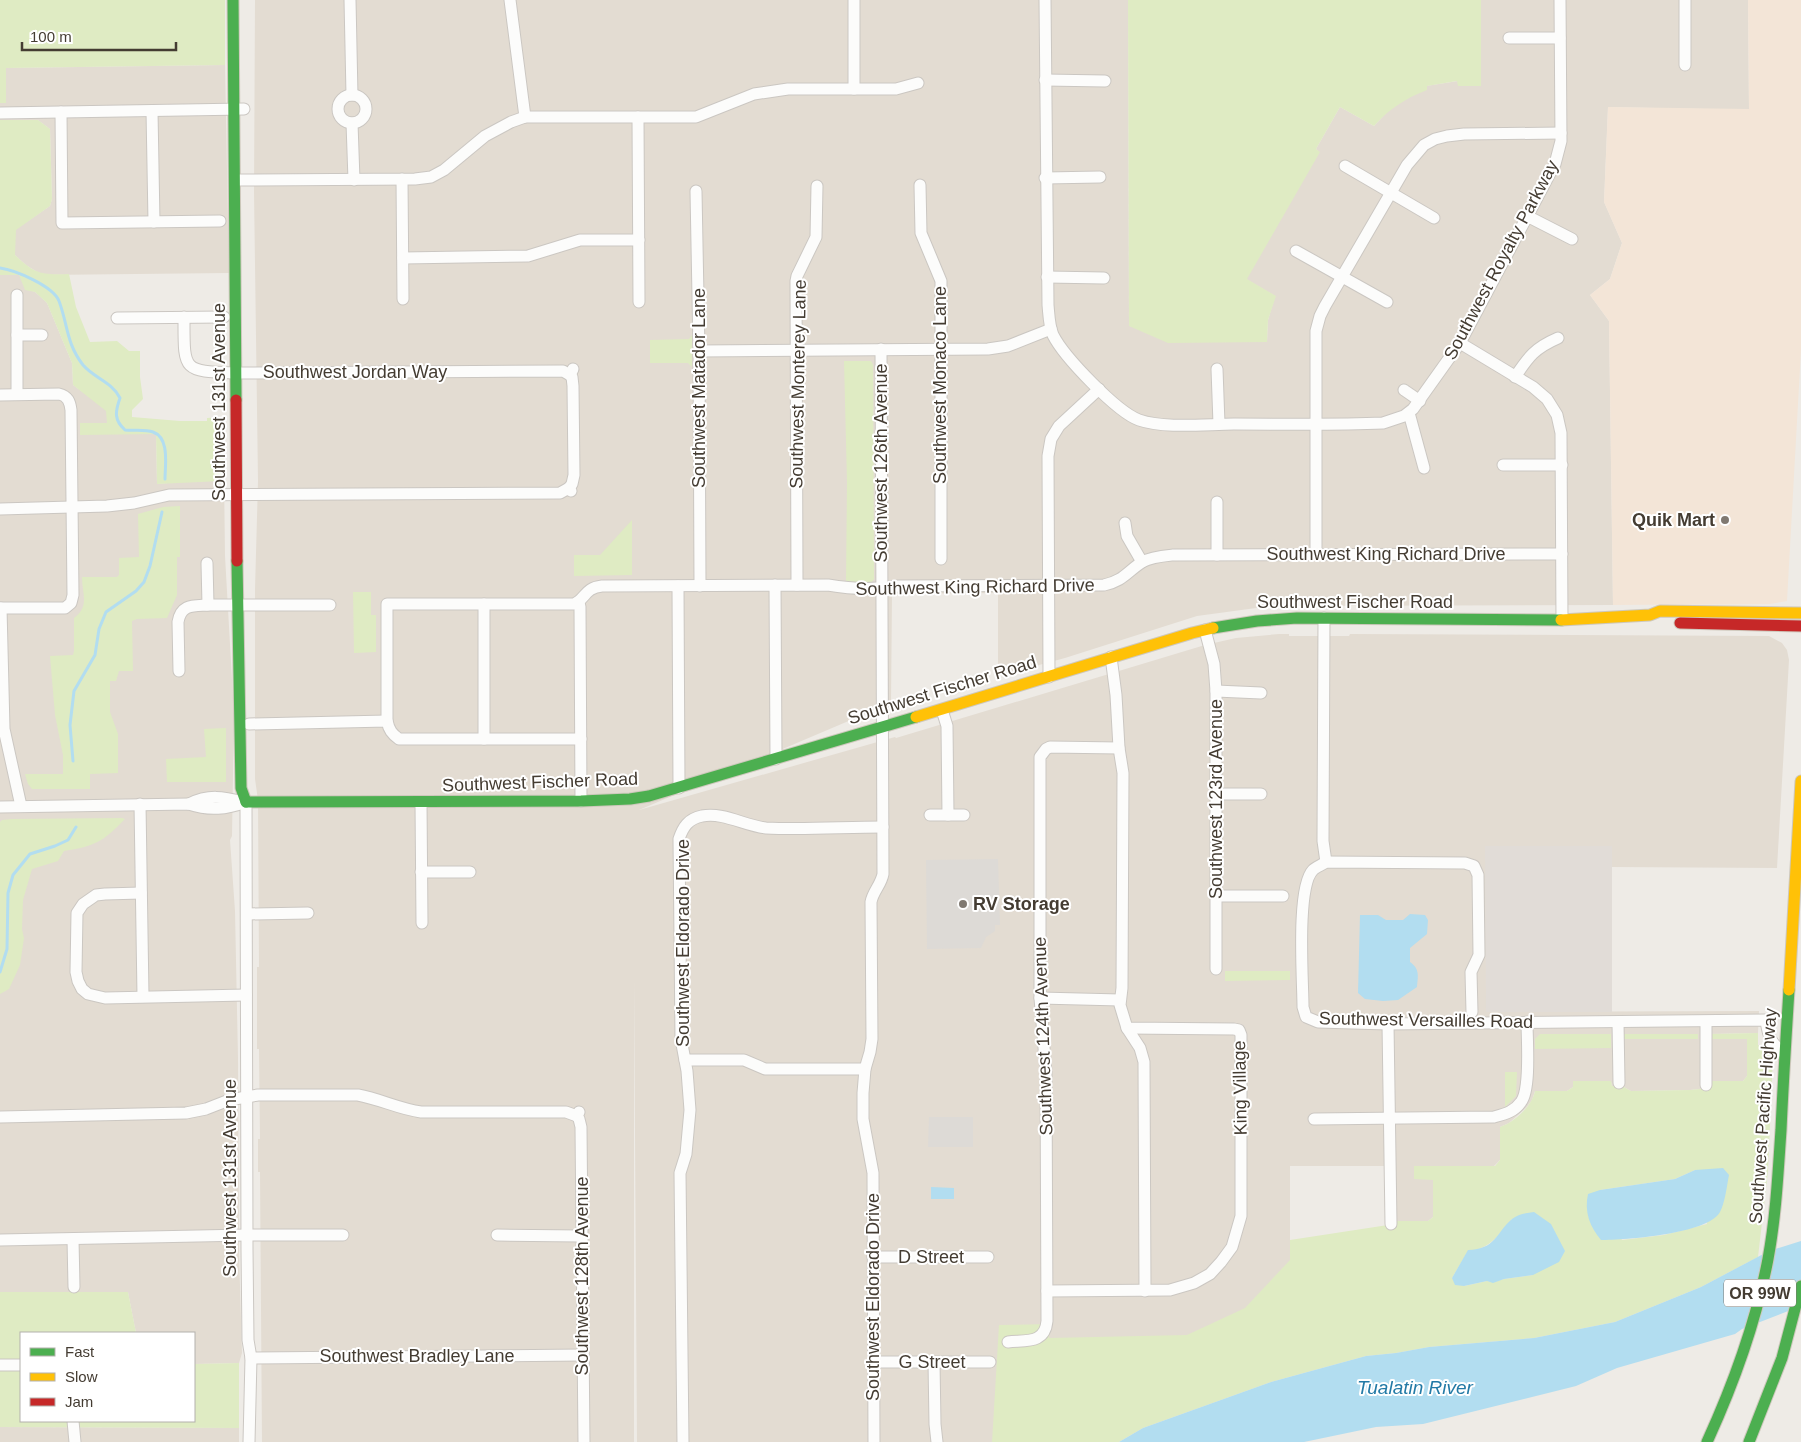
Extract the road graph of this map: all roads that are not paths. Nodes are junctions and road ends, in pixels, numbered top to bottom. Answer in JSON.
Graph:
{"nodes":[{"id":1,"x":233,"y":0,"type":"edge"},
{"id":2,"x":243,"y":0,"type":"edge"},
{"id":3,"x":350,"y":0,"type":"edge"},
{"id":4,"x":510,"y":0,"type":"edge"},
{"id":5,"x":854,"y":0,"type":"edge"},
{"id":6,"x":1045,"y":0,"type":"edge"},
{"id":7,"x":1560,"y":0,"type":"edge"},
{"id":8,"x":1685,"y":0,"type":"edge"},
{"id":9,"x":1508,"y":38,"type":"dead end"},
{"id":10,"x":1560,"y":38,"type":"junction"},
{"id":11,"x":1685,"y":65,"type":"dead end"},
{"id":12,"x":1045,"y":80,"type":"junction"},
{"id":13,"x":1106,"y":80,"type":"dead end"},
{"id":14,"x":918,"y":83,"type":"dead end"},
{"id":15,"x":854,"y":89,"type":"junction"},
{"id":16,"x":352,"y":94,"type":"junction"},
{"id":17,"x":239,"y":109,"type":"junction"},
{"id":18,"x":152,"y":111,"type":"junction"},
{"id":19,"x":0,"y":112,"type":"edge"},
{"id":20,"x":61,"y":112,"type":"junction"},
{"id":21,"x":525,"y":117,"type":"junction"},
{"id":22,"x":638,"y":117,"type":"junction"},
{"id":23,"x":352,"y":123,"type":"junction"},
{"id":24,"x":1561,"y":133,"type":"junction"},
{"id":25,"x":1345,"y":166,"type":"dead end"},
{"id":26,"x":1100,"y":177,"type":"dead end"},
{"id":27,"x":1046,"y":178,"type":"junction"},
{"id":28,"x":402,"y":179,"type":"junction"},
{"id":29,"x":239,"y":180,"type":"junction"},
{"id":30,"x":354,"y":180,"type":"junction"},
{"id":31,"x":920,"y":185,"type":"dead end"},
{"id":32,"x":817,"y":186,"type":"dead end"},
{"id":33,"x":696,"y":191,"type":"dead end"},
{"id":34,"x":1390,"y":193,"type":"junction"},
{"id":35,"x":1526,"y":216,"type":"junction"},
{"id":36,"x":1434,"y":218,"type":"dead end"},
{"id":37,"x":220,"y":221,"type":"dead end"},
{"id":38,"x":154,"y":222,"type":"junction"},
{"id":39,"x":1572,"y":239,"type":"dead end"},
{"id":40,"x":639,"y":240,"type":"junction"},
{"id":41,"x":1296,"y":251,"type":"dead end"},
{"id":42,"x":403,"y":258,"type":"junction"},
{"id":43,"x":1342,"y":277,"type":"junction"},
{"id":44,"x":1047,"y":278,"type":"junction"},
{"id":45,"x":1104,"y":278,"type":"dead end"},
{"id":46,"x":18,"y":295,"type":"dead end"},
{"id":47,"x":403,"y":299,"type":"dead end"},
{"id":48,"x":639,"y":302,"type":"dead end"},
{"id":49,"x":1387,"y":302,"type":"dead end"},
{"id":50,"x":184,"y":317,"type":"junction"},
{"id":51,"x":224,"y":317,"type":"dead end"},
{"id":52,"x":117,"y":318,"type":"dead end"},
{"id":53,"x":1051,"y":329,"type":"junction"},
{"id":54,"x":17,"y":335,"type":"junction"},
{"id":55,"x":42,"y":335,"type":"dead end"},
{"id":56,"x":1558,"y":338,"type":"dead end"},
{"id":57,"x":1460,"y":343,"type":"junction"},
{"id":58,"x":941,"y":349,"type":"junction"},
{"id":59,"x":796,"y":350,"type":"junction"},
{"id":60,"x":881,"y":350,"type":"junction"},
{"id":61,"x":699,"y":351,"type":"junction"},
{"id":62,"x":1217,"y":369,"type":"dead end"},
{"id":63,"x":241,"y":373,"type":"junction"},
{"id":64,"x":1516,"y":377,"type":"junction"},
{"id":65,"x":1099,"y":389,"type":"junction"},
{"id":66,"x":1404,"y":390,"type":"dead end"},
{"id":67,"x":17,"y":394,"type":"junction"},
{"id":68,"x":0,"y":395,"type":"edge"},
{"id":69,"x":1420,"y":401,"type":"junction"},
{"id":70,"x":1409,"y":413,"type":"junction"},
{"id":71,"x":1316,"y":423,"type":"junction"},
{"id":72,"x":1219,"y":424,"type":"junction"},
{"id":73,"x":1503,"y":465,"type":"dead end"},
{"id":74,"x":1562,"y":465,"type":"junction"},
{"id":75,"x":1424,"y":468,"type":"dead end"},
{"id":76,"x":242,"y":495,"type":"junction"},
{"id":77,"x":1217,"y":502,"type":"dead end"},
{"id":78,"x":73,"y":508,"type":"junction"},
{"id":79,"x":0,"y":509,"type":"edge"},
{"id":80,"x":1125,"y":523,"type":"dead end"},
{"id":81,"x":1217,"y":554,"type":"junction"},
{"id":82,"x":1316,"y":554,"type":"junction"},
{"id":83,"x":1562,"y":554,"type":"junction"},
{"id":84,"x":941,"y":560,"type":"dead end"},
{"id":85,"x":1142,"y":562,"type":"junction"},
{"id":86,"x":207,"y":563,"type":"dead end"},
{"id":87,"x":775,"y":585,"type":"junction"},
{"id":88,"x":798,"y":585,"type":"junction"},
{"id":89,"x":678,"y":586,"type":"junction"},
{"id":90,"x":700,"y":586,"type":"junction"},
{"id":91,"x":1048,"y":586,"type":"junction"},
{"id":92,"x":882,"y":589,"type":"junction"},
{"id":93,"x":579,"y":602,"type":"junction"},
{"id":94,"x":484,"y":604,"type":"junction"},
{"id":95,"x":208,"y":605,"type":"junction"},
{"id":96,"x":242,"y":605,"type":"junction"},
{"id":97,"x":330,"y":606,"type":"dead end"},
{"id":98,"x":1,"y":608,"type":"edge"},
{"id":99,"x":1801,"y":613,"type":"edge"},
{"id":100,"x":1650,"y":615,"type":"junction"},
{"id":101,"x":1324,"y":618,"type":"junction"},
{"id":102,"x":1562,"y":620,"type":"junction"},
{"id":103,"x":1801,"y":626,"type":"edge"},
{"id":104,"x":1205,"y":630,"type":"junction"},
{"id":105,"x":1111,"y":657,"type":"junction"},
{"id":106,"x":179,"y":671,"type":"dead end"},
{"id":107,"x":1049,"y":676,"type":"junction"},
{"id":108,"x":1216,"y":692,"type":"junction"},
{"id":109,"x":1260,"y":692,"type":"dead end"},
{"id":110,"x":942,"y":710,"type":"junction"},
{"id":111,"x":387,"y":721,"type":"junction"},
{"id":112,"x":249,"y":724,"type":"junction"},
{"id":113,"x":882,"y":727,"type":"junction"},
{"id":114,"x":581,"y":738,"type":"junction"},
{"id":115,"x":484,"y":739,"type":"junction"},
{"id":116,"x":1119,"y":748,"type":"junction"},
{"id":117,"x":776,"y":759,"type":"junction"},
{"id":118,"x":1801,"y":781,"type":"edge"},
{"id":119,"x":679,"y":788,"type":"junction"},
{"id":120,"x":1216,"y":794,"type":"junction"},
{"id":121,"x":1261,"y":794,"type":"dead end"},
{"id":122,"x":581,"y":801,"type":"junction"},
{"id":123,"x":246,"y":802,"type":"junction"},
{"id":124,"x":420,"y":802,"type":"junction"},
{"id":125,"x":140,"y":804,"type":"junction"},
{"id":126,"x":21,"y":806,"type":"junction"},
{"id":127,"x":0,"y":807,"type":"edge"},
{"id":128,"x":930,"y":815,"type":"dead end"},
{"id":129,"x":948,"y":815,"type":"junction"},
{"id":130,"x":964,"y":815,"type":"dead end"},
{"id":131,"x":883,"y":827,"type":"junction"},
{"id":132,"x":1326,"y":862,"type":"junction"},
{"id":133,"x":421,"y":872,"type":"junction"},
{"id":134,"x":470,"y":872,"type":"dead end"},
{"id":135,"x":141,"y":894,"type":"junction"},
{"id":136,"x":1216,"y":896,"type":"junction"},
{"id":137,"x":1283,"y":896,"type":"dead end"},
{"id":138,"x":308,"y":913,"type":"dead end"},
{"id":139,"x":247,"y":914,"type":"junction"},
{"id":140,"x":422,"y":923,"type":"dead end"},
{"id":141,"x":1216,"y":969,"type":"dead end"},
{"id":142,"x":246,"y":995,"type":"junction"},
{"id":143,"x":143,"y":996,"type":"junction"},
{"id":144,"x":1040,"y":998,"type":"junction"},
{"id":145,"x":1120,"y":1000,"type":"junction"},
{"id":146,"x":1472,"y":1012,"type":"dead end"},
{"id":147,"x":1527,"y":1022,"type":"junction"},
{"id":148,"x":1618,"y":1022,"type":"junction"},
{"id":149,"x":1706,"y":1022,"type":"junction"},
{"id":150,"x":1388,"y":1024,"type":"junction"},
{"id":151,"x":1127,"y":1028,"type":"junction"},
{"id":152,"x":1784,"y":1053,"type":"junction"},
{"id":153,"x":685,"y":1060,"type":"junction"},
{"id":154,"x":865,"y":1069,"type":"junction"},
{"id":155,"x":1619,"y":1083,"type":"dead end"},
{"id":156,"x":1706,"y":1085,"type":"dead end"},
{"id":157,"x":246,"y":1097,"type":"junction"},
{"id":158,"x":0,"y":1117,"type":"edge"},
{"id":159,"x":1314,"y":1119,"type":"dead end"},
{"id":160,"x":1389,"y":1119,"type":"junction"},
{"id":161,"x":1391,"y":1224,"type":"dead end"},
{"id":162,"x":247,"y":1235,"type":"junction"},
{"id":163,"x":343,"y":1235,"type":"dead end"},
{"id":164,"x":497,"y":1235,"type":"dead end"},
{"id":165,"x":581,"y":1236,"type":"junction"},
{"id":166,"x":73,"y":1239,"type":"junction"},
{"id":167,"x":0,"y":1240,"type":"edge"},
{"id":168,"x":873,"y":1257,"type":"junction"},
{"id":169,"x":988,"y":1257,"type":"dead end"},
{"id":170,"x":1801,"y":1286,"type":"edge"},
{"id":171,"x":74,"y":1288,"type":"dead end"},
{"id":172,"x":1047,"y":1291,"type":"junction"},
{"id":173,"x":1145,"y":1291,"type":"junction"},
{"id":174,"x":1008,"y":1342,"type":"dead end"},
{"id":175,"x":582,"y":1355,"type":"junction"},
{"id":176,"x":250,"y":1358,"type":"junction"},
{"id":177,"x":874,"y":1362,"type":"junction"},
{"id":178,"x":934,"y":1362,"type":"junction"},
{"id":179,"x":990,"y":1362,"type":"dead end"},
{"id":180,"x":0,"y":1365,"type":"edge"},
{"id":181,"x":20,"y":1365,"type":"edge"},
{"id":182,"x":73,"y":1423,"type":"edge"},
{"id":183,"x":75,"y":1442,"type":"edge"},
{"id":184,"x":249,"y":1442,"type":"edge"},
{"id":185,"x":584,"y":1442,"type":"edge"},
{"id":186,"x":683,"y":1442,"type":"edge"},
{"id":187,"x":874,"y":1442,"type":"edge"},
{"id":188,"x":937,"y":1442,"type":"edge"},
{"id":189,"x":1707,"y":1442,"type":"edge"},
{"id":190,"x":1749,"y":1442,"type":"edge"}],
"edges":[{"from":1,"to":17,"type":"main road","name":"Southwest 131st Avenue"},
{"from":2,"to":17,"type":"main road","name":"Southwest 131st Avenue"},
{"from":3,"to":16,"type":"street"},
{"from":4,"to":21,"type":"street"},
{"from":5,"to":15,"type":"street"},
{"from":6,"to":12,"type":"street"},
{"from":7,"to":10,"type":"street","name":"Southwest Royalty Parkway"},
{"from":8,"to":11,"type":"street"},
{"from":9,"to":10,"type":"street"},
{"from":10,"to":24,"type":"street","name":"Southwest Royalty Parkway"},
{"from":12,"to":13,"type":"street"},
{"from":12,"to":27,"type":"street"},
{"from":14,"to":15,"type":"street"},
{"from":15,"to":22,"type":"street"},
{"from":16,"to":23,"type":"street"},
{"from":16,"to":23,"type":"street"},
{"from":17,"to":18,"type":"street"},
{"from":17,"to":29,"type":"main road","name":"Southwest 131st Avenue"},
{"from":18,"to":20,"type":"street"},
{"from":18,"to":38,"type":"street"},
{"from":19,"to":20,"type":"street"},
{"from":20,"to":38,"type":"street"},
{"from":21,"to":22,"type":"street"},
{"from":21,"to":28,"type":"street"},
{"from":22,"to":40,"type":"street"},
{"from":23,"to":30,"type":"street"},
{"from":24,"to":34,"type":"street"},
{"from":24,"to":35,"type":"street","name":"Southwest Royalty Parkway"},
{"from":25,"to":34,"type":"street"},
{"from":26,"to":27,"type":"street"},
{"from":27,"to":44,"type":"street"},
{"from":28,"to":30,"type":"street"},
{"from":28,"to":42,"type":"street"},
{"from":29,"to":30,"type":"street"},
{"from":29,"to":63,"type":"main road","name":"Southwest 131st Avenue"},
{"from":31,"to":58,"type":"street","name":"Southwest Monaco Lane"},
{"from":32,"to":59,"type":"street","name":"Southwest Monterey Lane"},
{"from":33,"to":61,"type":"street","name":"Southwest Matador Lane"},
{"from":34,"to":36,"type":"street"},
{"from":34,"to":43,"type":"street"},
{"from":35,"to":39,"type":"street"},
{"from":35,"to":57,"type":"street","name":"Southwest Royalty Parkway"},
{"from":37,"to":38,"type":"street"},
{"from":40,"to":42,"type":"street"},
{"from":40,"to":48,"type":"street"},
{"from":41,"to":43,"type":"street"},
{"from":42,"to":47,"type":"street"},
{"from":43,"to":49,"type":"street"},
{"from":43,"to":71,"type":"street"},
{"from":44,"to":45,"type":"street"},
{"from":44,"to":53,"type":"street"},
{"from":46,"to":54,"type":"street"},
{"from":50,"to":51,"type":"street"},
{"from":50,"to":52,"type":"street"},
{"from":50,"to":63,"type":"street","name":"Southwest Jordan Way"},
{"from":53,"to":58,"type":"street"},
{"from":53,"to":65,"type":"street","name":"Southwest Royalty Parkway"},
{"from":54,"to":55,"type":"street"},
{"from":54,"to":67,"type":"street"},
{"from":56,"to":64,"type":"street"},
{"from":57,"to":64,"type":"street"},
{"from":57,"to":69,"type":"street","name":"Southwest Royalty Parkway"},
{"from":58,"to":60,"type":"street"},
{"from":58,"to":84,"type":"street","name":"Southwest Monaco Lane"},
{"from":59,"to":60,"type":"street"},
{"from":59,"to":61,"type":"street"},
{"from":59,"to":88,"type":"street","name":"Southwest Monterey Lane"},
{"from":60,"to":92,"type":"street","name":"Southwest 126th Avenue"},
{"from":61,"to":90,"type":"street","name":"Southwest Matador Lane"},
{"from":62,"to":72,"type":"street"},
{"from":63,"to":76,"type":"main road","name":"Southwest 131st Avenue"},
{"from":63,"to":76,"type":"street","name":"Southwest Jordan Way"},
{"from":64,"to":74,"type":"street"},
{"from":65,"to":72,"type":"street","name":"Southwest Royalty Parkway"},
{"from":65,"to":91,"type":"street"},
{"from":66,"to":69,"type":"street"},
{"from":67,"to":68,"type":"street"},
{"from":67,"to":78,"type":"street"},
{"from":69,"to":70,"type":"street","name":"Southwest Royalty Parkway"},
{"from":70,"to":71,"type":"street","name":"Southwest Royalty Parkway"},
{"from":70,"to":75,"type":"street"},
{"from":71,"to":72,"type":"street","name":"Southwest Royalty Parkway"},
{"from":71,"to":82,"type":"street"},
{"from":73,"to":74,"type":"street"},
{"from":74,"to":83,"type":"street"},
{"from":76,"to":78,"type":"street","name":"Southwest Jordan Way"},
{"from":76,"to":96,"type":"main road","name":"Southwest 131st Avenue"},
{"from":77,"to":81,"type":"street"},
{"from":78,"to":79,"type":"street","name":"Southwest Jordan Way"},
{"from":78,"to":98,"type":"street"},
{"from":80,"to":85,"type":"street"},
{"from":81,"to":82,"type":"street","name":"Southwest King Richard Drive"},
{"from":81,"to":85,"type":"street","name":"Southwest King Richard Drive"},
{"from":82,"to":83,"type":"street","name":"Southwest King Richard Drive"},
{"from":83,"to":102,"type":"street"},
{"from":85,"to":91,"type":"street","name":"Southwest King Richard Drive"},
{"from":86,"to":95,"type":"street"},
{"from":87,"to":88,"type":"street","name":"Southwest King Richard Drive"},
{"from":87,"to":90,"type":"street","name":"Southwest King Richard Drive"},
{"from":87,"to":117,"type":"street"},
{"from":88,"to":92,"type":"street","name":"Southwest King Richard Drive"},
{"from":89,"to":90,"type":"street","name":"Southwest King Richard Drive"},
{"from":89,"to":93,"type":"street","name":"Southwest King Richard Drive"},
{"from":89,"to":119,"type":"street"},
{"from":91,"to":92,"type":"street","name":"Southwest King Richard Drive"},
{"from":91,"to":107,"type":"street"},
{"from":92,"to":113,"type":"street","name":"Southwest 126th Avenue"},
{"from":93,"to":94,"type":"street"},
{"from":93,"to":114,"type":"street"},
{"from":94,"to":111,"type":"street"},
{"from":94,"to":115,"type":"street"},
{"from":95,"to":96,"type":"street"},
{"from":95,"to":106,"type":"street"},
{"from":96,"to":97,"type":"street"},
{"from":96,"to":112,"type":"main road","name":"Southwest 131st Avenue"},
{"from":96,"to":123,"type":"main road","name":"Southwest 131st Avenue"},
{"from":98,"to":126,"type":"street"},
{"from":99,"to":100,"type":"main road","name":"Southwest Fischer Road"},
{"from":100,"to":102,"type":"main road","name":"Southwest Fischer Road"},
{"from":100,"to":103,"type":"main road","name":"Southwest Fischer Road"},
{"from":101,"to":102,"type":"main road","name":"Southwest Fischer Road"},
{"from":101,"to":104,"type":"main road","name":"Southwest Fischer Road"},
{"from":101,"to":132,"type":"street"},
{"from":104,"to":105,"type":"main road","name":"Southwest Fischer Road"},
{"from":104,"to":108,"type":"street","name":"Southwest 123rd Avenue"},
{"from":105,"to":107,"type":"main road","name":"Southwest Fischer Road"},
{"from":105,"to":116,"type":"street"},
{"from":107,"to":110,"type":"main road","name":"Southwest Fischer Road"},
{"from":108,"to":109,"type":"street"},
{"from":108,"to":120,"type":"street","name":"Southwest 123rd Avenue"},
{"from":110,"to":113,"type":"main road","name":"Southwest Fischer Road"},
{"from":110,"to":129,"type":"street"},
{"from":111,"to":112,"type":"street"},
{"from":111,"to":115,"type":"street"},
{"from":112,"to":123,"type":"main road","name":"Southwest 131st Avenue"},
{"from":113,"to":117,"type":"main road","name":"Southwest Fischer Road"},
{"from":113,"to":131,"type":"street","name":"Southwest Eldorado Drive"},
{"from":114,"to":115,"type":"street"},
{"from":114,"to":122,"type":"street"},
{"from":116,"to":144,"type":"street","name":"Southwest 124th Avenue"},
{"from":116,"to":145,"type":"street"},
{"from":117,"to":119,"type":"main road","name":"Southwest Fischer Road"},
{"from":118,"to":152,"type":"main road","name":"Southwest Pacific Highway","number":"OR 99W"},
{"from":119,"to":122,"type":"main road","name":"Southwest Fischer Road"},
{"from":120,"to":121,"type":"street"},
{"from":120,"to":136,"type":"street","name":"Southwest 123rd Avenue"},
{"from":122,"to":124,"type":"main road","name":"Southwest Fischer Road"},
{"from":123,"to":124,"type":"main road","name":"Southwest Fischer Road"},
{"from":123,"to":125,"type":"street","name":"Southwest Fischer Road"},
{"from":123,"to":139,"type":"street","name":"Southwest 131st Avenue"},
{"from":124,"to":133,"type":"street"},
{"from":125,"to":126,"type":"street","name":"Southwest Fischer Road"},
{"from":125,"to":135,"type":"street"},
{"from":126,"to":127,"type":"street","name":"Southwest Fischer Road"},
{"from":128,"to":129,"type":"street"},
{"from":129,"to":130,"type":"street"},
{"from":131,"to":153,"type":"street","name":"Southwest Eldorado Drive"},
{"from":131,"to":154,"type":"street","name":"Southwest Eldorado Drive"},
{"from":132,"to":146,"type":"street"},
{"from":132,"to":150,"type":"street","name":"Southwest Versailles Road"},
{"from":133,"to":134,"type":"street"},
{"from":133,"to":140,"type":"street"},
{"from":135,"to":143,"type":"street"},
{"from":135,"to":143,"type":"street"},
{"from":136,"to":137,"type":"street"},
{"from":136,"to":141,"type":"street","name":"Southwest 123rd Avenue"},
{"from":138,"to":139,"type":"street"},
{"from":139,"to":142,"type":"street","name":"Southwest 131st Avenue"},
{"from":142,"to":143,"type":"street"},
{"from":142,"to":157,"type":"street","name":"Southwest 131st Avenue"},
{"from":144,"to":145,"type":"street"},
{"from":144,"to":172,"type":"street","name":"Southwest 124th Avenue"},
{"from":145,"to":151,"type":"street"},
{"from":147,"to":148,"type":"street","name":"Southwest Versailles Road"},
{"from":147,"to":150,"type":"street","name":"Southwest Versailles Road"},
{"from":147,"to":160,"type":"street"},
{"from":148,"to":149,"type":"street","name":"Southwest Versailles Road"},
{"from":148,"to":155,"type":"street"},
{"from":149,"to":152,"type":"street","name":"Southwest Versailles Road"},
{"from":149,"to":156,"type":"street"},
{"from":150,"to":160,"type":"street"},
{"from":151,"to":173,"type":"street"},
{"from":151,"to":173,"type":"street","name":"King Village"},
{"from":152,"to":189,"type":"main road","name":"Southwest Pacific Highway","number":"OR 99W"},
{"from":153,"to":154,"type":"street"},
{"from":153,"to":186,"type":"street","name":"Southwest Eldorado Drive"},
{"from":154,"to":168,"type":"street","name":"Southwest Eldorado Drive"},
{"from":157,"to":158,"type":"street"},
{"from":157,"to":162,"type":"street","name":"Southwest 131st Avenue"},
{"from":157,"to":165,"type":"street","name":"Southwest 128th Avenue"},
{"from":159,"to":160,"type":"street"},
{"from":160,"to":161,"type":"street"},
{"from":162,"to":163,"type":"street"},
{"from":162,"to":166,"type":"street"},
{"from":162,"to":176,"type":"street","name":"Southwest 131st Avenue"},
{"from":164,"to":165,"type":"street"},
{"from":165,"to":175,"type":"street","name":"Southwest 128th Avenue"},
{"from":166,"to":167,"type":"street"},
{"from":166,"to":171,"type":"street"},
{"from":168,"to":169,"type":"street","name":"D Street"},
{"from":168,"to":177,"type":"street","name":"Southwest Eldorado Drive"},
{"from":170,"to":190,"type":"main road","number":"OR 99W"},
{"from":172,"to":173,"type":"street","name":"King Village"},
{"from":172,"to":174,"type":"street","name":"Southwest 124th Avenue"},
{"from":175,"to":176,"type":"street","name":"Southwest Bradley Lane"},
{"from":175,"to":185,"type":"street","name":"Southwest 128th Avenue"},
{"from":176,"to":184,"type":"street","name":"Southwest 131st Avenue"},
{"from":177,"to":178,"type":"street","name":"G Street"},
{"from":177,"to":187,"type":"street","name":"Southwest Eldorado Drive"},
{"from":178,"to":179,"type":"street","name":"G Street"},
{"from":178,"to":188,"type":"street"},
{"from":180,"to":181,"type":"street"},
{"from":182,"to":183,"type":"street"}]}
